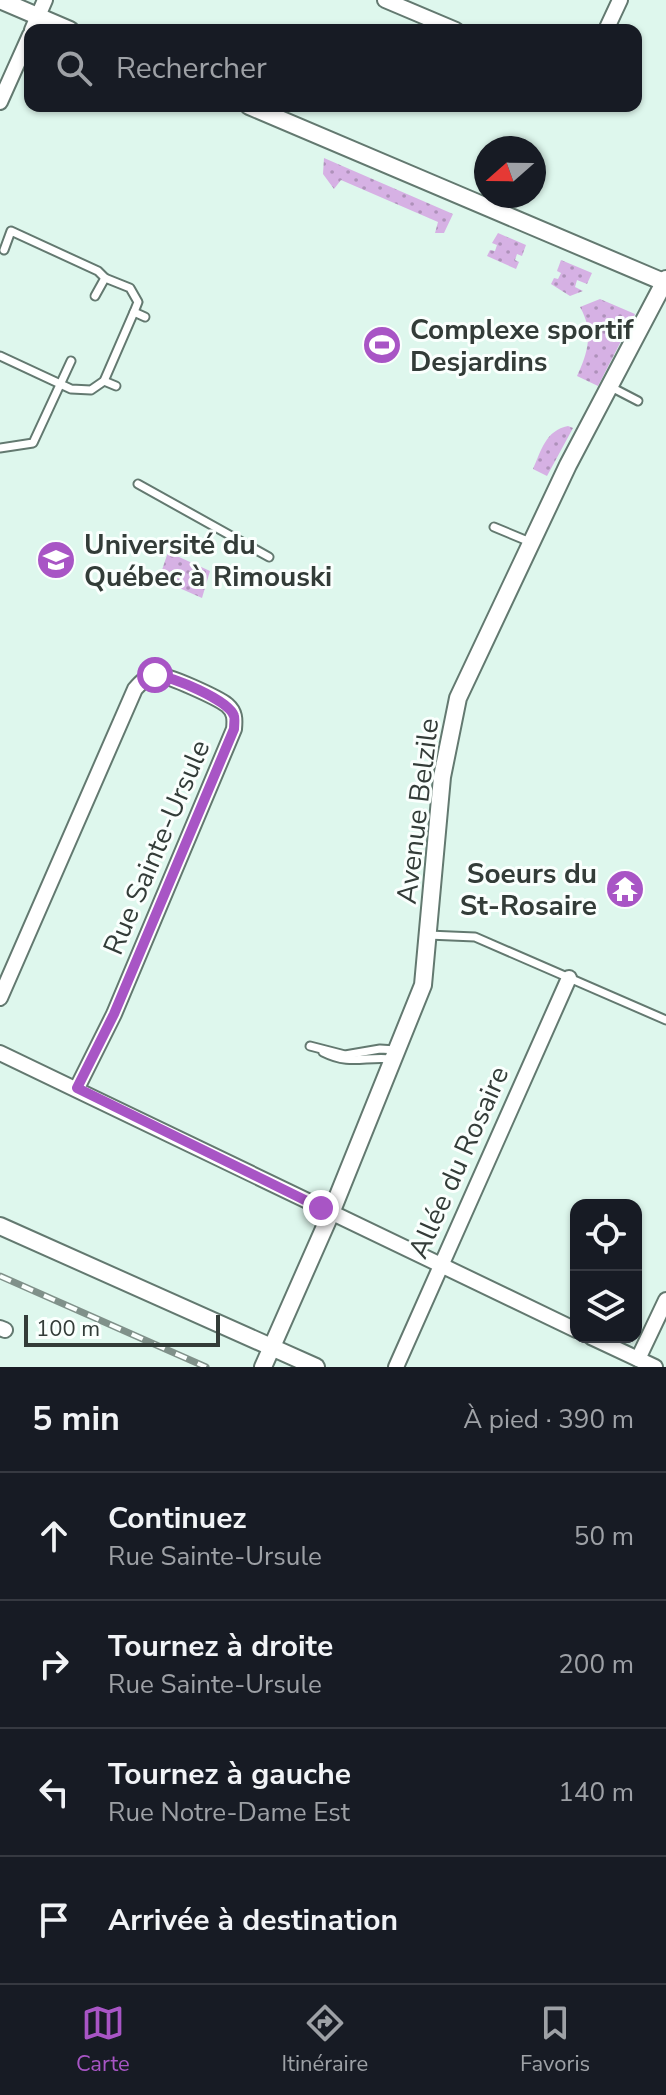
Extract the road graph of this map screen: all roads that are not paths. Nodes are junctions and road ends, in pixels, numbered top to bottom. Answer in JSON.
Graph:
{"nodes":[{"id":1,"x":0,"y":0,"type":"edge"},
{"id":2,"x":45,"y":0,"type":"edge"},
{"id":3,"x":385,"y":0,"type":"edge"},
{"id":4,"x":620,"y":0,"type":"edge"},
{"id":5,"x":29,"y":24,"type":"edge"},
{"id":6,"x":34,"y":24,"type":"edge"},
{"id":7,"x":442,"y":24,"type":"edge"},
{"id":8,"x":609,"y":24,"type":"edge"},
{"id":9,"x":24,"y":47,"type":"edge"},
{"id":10,"x":0,"y":102,"type":"edge"},
{"id":11,"x":263,"y":112,"type":"edge"},
{"id":12,"x":0,"y":228,"type":"edge"},
{"id":13,"x":11,"y":231,"type":"junction"},
{"id":14,"x":4,"y":250,"type":"dead end"},
{"id":15,"x":105,"y":278,"type":"junction"},
{"id":16,"x":666,"y":281,"type":"edge"},
{"id":17,"x":95,"y":296,"type":"dead end"},
{"id":18,"x":134,"y":312,"type":"junction"},
{"id":19,"x":145,"y":317,"type":"dead end"},
{"id":20,"x":0,"y":356,"type":"edge"},
{"id":21,"x":71,"y":361,"type":"dead end"},
{"id":22,"x":104,"y":381,"type":"junction"},
{"id":23,"x":60,"y":384,"type":"junction"},
{"id":24,"x":116,"y":386,"type":"dead end"},
{"id":25,"x":609,"y":386,"type":"junction"},
{"id":26,"x":638,"y":401,"type":"dead end"},
{"id":27,"x":0,"y":448,"type":"edge"},
{"id":28,"x":138,"y":484,"type":"dead end"},
{"id":29,"x":494,"y":527,"type":"dead end"},
{"id":30,"x":530,"y":542,"type":"junction"},
{"id":31,"x":269,"y":557,"type":"dead end"},
{"id":32,"x":428,"y":935,"type":"junction"},
{"id":33,"x":569,"y":978,"type":"junction"},
{"id":34,"x":0,"y":998,"type":"edge"},
{"id":35,"x":666,"y":1020,"type":"edge"},
{"id":36,"x":0,"y":1053,"type":"edge"},
{"id":37,"x":394,"y":1055,"type":"junction"},
{"id":38,"x":77,"y":1088,"type":"junction"},
{"id":39,"x":331,"y":1213,"type":"junction"},
{"id":40,"x":0,"y":1226,"type":"edge"},
{"id":41,"x":440,"y":1266,"type":"junction"},
{"id":42,"x":666,"y":1300,"type":"edge"},
{"id":43,"x":570,"y":1327,"type":"edge"},
{"id":44,"x":604,"y":1343,"type":"edge"},
{"id":45,"x":271,"y":1349,"type":"junction"},
{"id":46,"x":638,"y":1359,"type":"junction"},
{"id":47,"x":307,"y":1366,"type":"edge"},
{"id":48,"x":263,"y":1367,"type":"edge"},
{"id":49,"x":396,"y":1367,"type":"edge"},
{"id":50,"x":655,"y":1367,"type":"edge"}],
"edges":[{"from":1,"to":5,"type":"street"},
{"from":2,"to":6,"type":"street"},
{"from":3,"to":7,"type":"street"},
{"from":4,"to":8,"type":"street"},
{"from":9,"to":10,"type":"street"},
{"from":11,"to":16,"type":"street"},
{"from":12,"to":13,"type":"lane"},
{"from":13,"to":14,"type":"lane"},
{"from":13,"to":15,"type":"lane"},
{"from":15,"to":17,"type":"lane"},
{"from":15,"to":18,"type":"lane"},
{"from":16,"to":25,"type":"street","name":"Avenue Belzile"},
{"from":18,"to":19,"type":"lane"},
{"from":18,"to":22,"type":"lane"},
{"from":20,"to":23,"type":"lane"},
{"from":21,"to":23,"type":"lane"},
{"from":22,"to":23,"type":"lane"},
{"from":22,"to":24,"type":"lane"},
{"from":23,"to":27,"type":"lane"},
{"from":25,"to":26,"type":"lane"},
{"from":25,"to":30,"type":"street","name":"Avenue Belzile"},
{"from":28,"to":31,"type":"lane"},
{"from":29,"to":30,"type":"lane"},
{"from":30,"to":32,"type":"street","name":"Avenue Belzile"},
{"from":32,"to":33,"type":"lane"},
{"from":32,"to":37,"type":"street","name":"Avenue Belzile"},
{"from":33,"to":35,"type":"lane"},
{"from":33,"to":41,"type":"street","name":"Allée du Rosaire"},
{"from":34,"to":38,"type":"street","name":"Rue Sainte-Ursule"},
{"from":36,"to":38,"type":"street"},
{"from":37,"to":37,"type":"lane"},
{"from":37,"to":39,"type":"street","name":"Avenue Belzile"},
{"from":38,"to":39,"type":"street"},
{"from":39,"to":41,"type":"street"},
{"from":39,"to":45,"type":"street","name":"Avenue Belzile"},
{"from":40,"to":45,"type":"street"},
{"from":41,"to":43,"type":"street"},
{"from":41,"to":49,"type":"street","name":"Allée du Rosaire"},
{"from":42,"to":46,"type":"street"},
{"from":44,"to":46,"type":"street"},
{"from":45,"to":47,"type":"street"},
{"from":45,"to":48,"type":"street","name":"Avenue Belzile"},
{"from":46,"to":50,"type":"street"}]}
